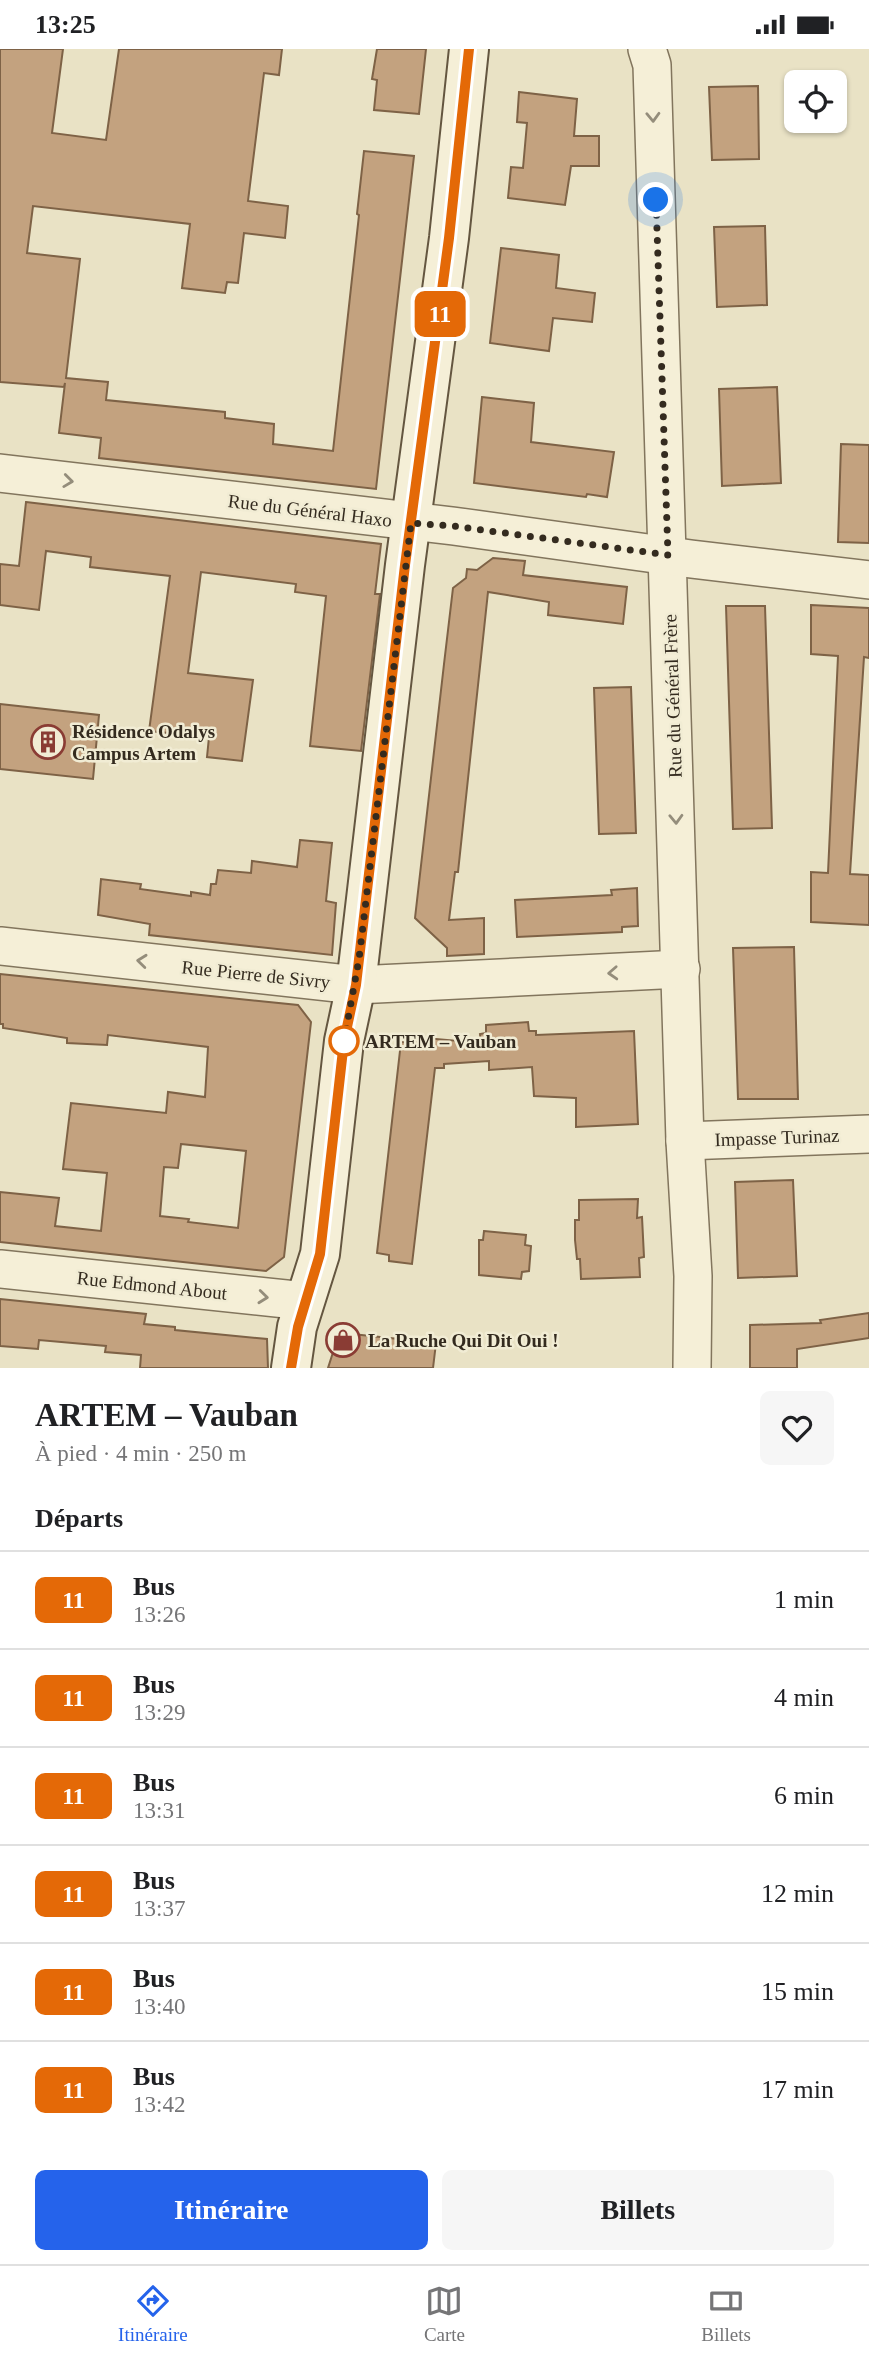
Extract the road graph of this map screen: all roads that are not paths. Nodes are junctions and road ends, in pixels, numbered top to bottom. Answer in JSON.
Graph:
{"nodes":[{"id":1,"x":469,"y":49,"type":"edge"},
{"id":2,"x":647,"y":49,"type":"edge"},
{"id":3,"x":0,"y":473,"type":"edge"},
{"id":4,"x":411,"y":523,"type":"junction"},
{"id":5,"x":668,"y":555,"type":"junction"},
{"id":6,"x":869,"y":580,"type":"edge"},
{"id":7,"x":0,"y":946,"type":"edge"},
{"id":8,"x":681,"y":969,"type":"junction"},
{"id":9,"x":356,"y":985,"type":"junction"},
{"id":10,"x":869,"y":1134,"type":"edge"},
{"id":11,"x":685,"y":1141,"type":"junction"},
{"id":12,"x":0,"y":1269,"type":"edge"},
{"id":13,"x":305,"y":1301,"type":"junction"},
{"id":14,"x":692,"y":1356,"type":"edge"},
{"id":15,"x":291,"y":1368,"type":"edge"}],
"edges":[{"from":1,"to":4,"type":"street"},
{"from":2,"to":5,"type":"street","name":"Rue du Général Frère","one_way":true},
{"from":3,"to":4,"type":"street","name":"Rue du Général Haxo","one_way":true},
{"from":4,"to":5,"type":"street","name":"Rue du Général Haxo"},
{"from":4,"to":9,"type":"street"},
{"from":5,"to":6,"type":"street","name":"Rue du Général Haxo"},
{"from":5,"to":8,"type":"street","name":"Rue du Général Frère","one_way":true},
{"from":9,"to":7,"type":"street","name":"Rue Pierre de Sivry","one_way":true},
{"from":8,"to":9,"type":"street","name":"Rue Pierre de Sivry","one_way":true},
{"from":8,"to":11,"type":"street","name":"Rue du Général Frère"},
{"from":9,"to":13,"type":"street"},
{"from":10,"to":11,"type":"street","name":"Impasse Turinaz"},
{"from":11,"to":14,"type":"street","name":"Rue du Général Frère"},
{"from":12,"to":13,"type":"street","name":"Rue Edmond About","one_way":true},
{"from":13,"to":15,"type":"street"}]}
